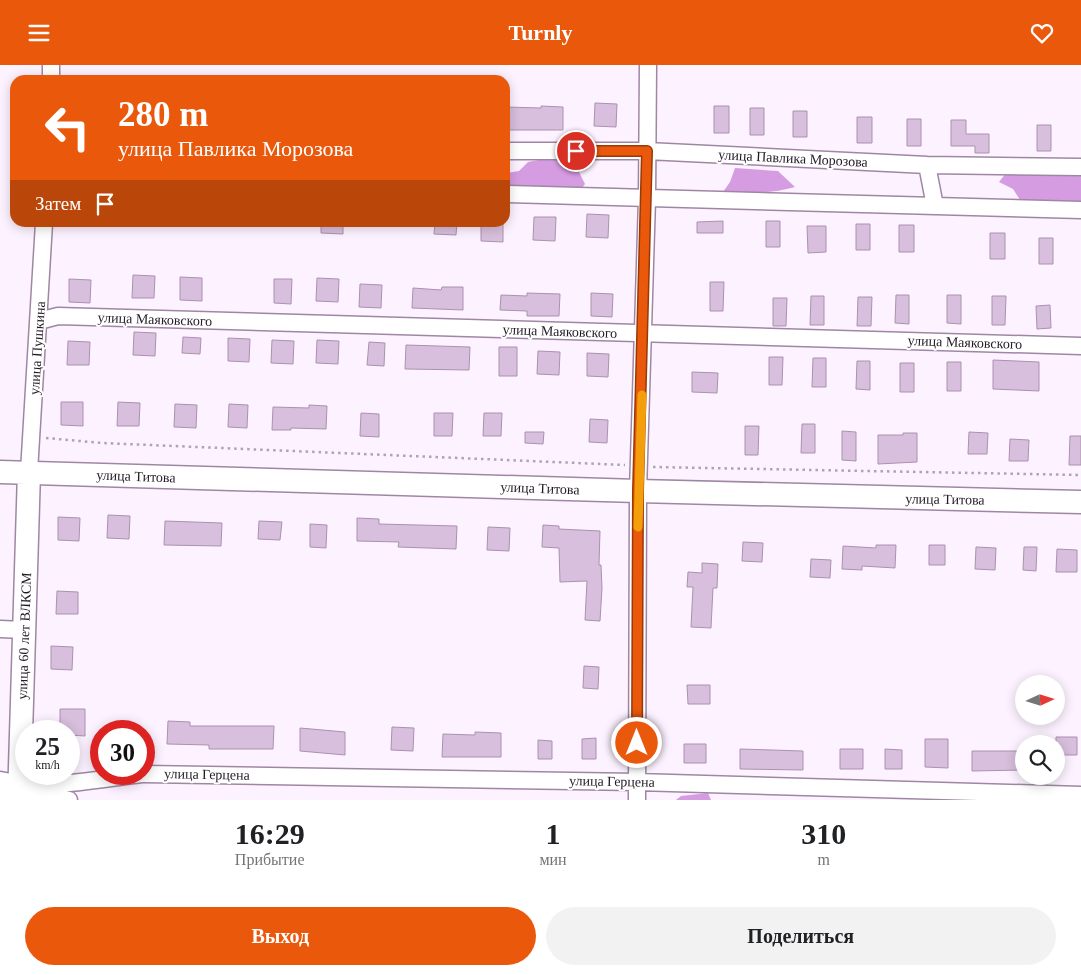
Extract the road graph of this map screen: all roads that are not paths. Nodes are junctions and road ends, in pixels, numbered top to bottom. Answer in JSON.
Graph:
{"nodes":[{"id":1,"x":648,"y":65,"type":"edge"},
{"id":2,"x":510,"y":151,"type":"edge"},
{"id":3,"x":647,"y":151,"type":"junction"},
{"id":4,"x":926,"y":165,"type":"junction"},
{"id":5,"x":1081,"y":167,"type":"edge"},
{"id":6,"x":510,"y":194,"type":"edge"},
{"id":7,"x":647,"y":199,"type":"junction"},
{"id":8,"x":935,"y":206,"type":"junction"},
{"id":9,"x":1081,"y":210,"type":"edge"},
{"id":10,"x":44,"y":227,"type":"edge"},
{"id":11,"x":39,"y":321,"type":"junction"},
{"id":12,"x":643,"y":333,"type":"junction"},
{"id":13,"x":1081,"y":346,"type":"edge"},
{"id":14,"x":0,"y":472,"type":"edge"},
{"id":15,"x":29,"y":473,"type":"junction"},
{"id":16,"x":638,"y":491,"type":"junction"},
{"id":17,"x":1081,"y":502,"type":"edge"},
{"id":18,"x":0,"y":629,"type":"edge"},
{"id":19,"x":24,"y":630,"type":"junction"},
{"id":20,"x":155,"y":774,"type":"edge"},
{"id":21,"x":90,"y":780,"type":"edge"},
{"id":22,"x":637,"y":781,"type":"junction"},
{"id":23,"x":11,"y":790,"type":"edge"},
{"id":24,"x":1081,"y":795,"type":"edge"},
{"id":25,"x":70,"y":800,"type":"edge"},
{"id":26,"x":637,"y":800,"type":"edge"}],
"edges":[{"from":1,"to":3,"type":"street"},
{"from":2,"to":3,"type":"street","name":"улица Павлика Морозова"},
{"from":3,"to":4,"type":"street","name":"улица Павлика Морозова"},
{"from":3,"to":7,"type":"street"},
{"from":4,"to":5,"type":"street","name":"улица Павлика Морозова"},
{"from":4,"to":8,"type":"street"},
{"from":6,"to":7,"type":"street"},
{"from":7,"to":8,"type":"street"},
{"from":7,"to":12,"type":"street"},
{"from":8,"to":9,"type":"street"},
{"from":10,"to":11,"type":"street","name":"улица Пушкина"},
{"from":11,"to":12,"type":"street","name":"улица Маяковского"},
{"from":11,"to":15,"type":"street","name":"улица Пушкина"},
{"from":12,"to":13,"type":"street","name":"улица Маяковского"},
{"from":12,"to":16,"type":"street"},
{"from":14,"to":15,"type":"main road","name":"улица Титова"},
{"from":15,"to":16,"type":"main road","name":"улица Титова"},
{"from":15,"to":19,"type":"main road","name":"улица 60 лет ВЛКСМ"},
{"from":16,"to":17,"type":"main road","name":"улица Титова"},
{"from":16,"to":22,"type":"street"},
{"from":18,"to":19,"type":"street"},
{"from":19,"to":23,"type":"main road","name":"улица 60 лет ВЛКСМ"},
{"from":20,"to":22,"type":"street","name":"улица Герцена"},
{"from":21,"to":23,"type":"street","name":"улица Герцена"},
{"from":22,"to":24,"type":"street","name":"улица Герцена"},
{"from":22,"to":26,"type":"street"},
{"from":23,"to":25,"type":"street"}]}
